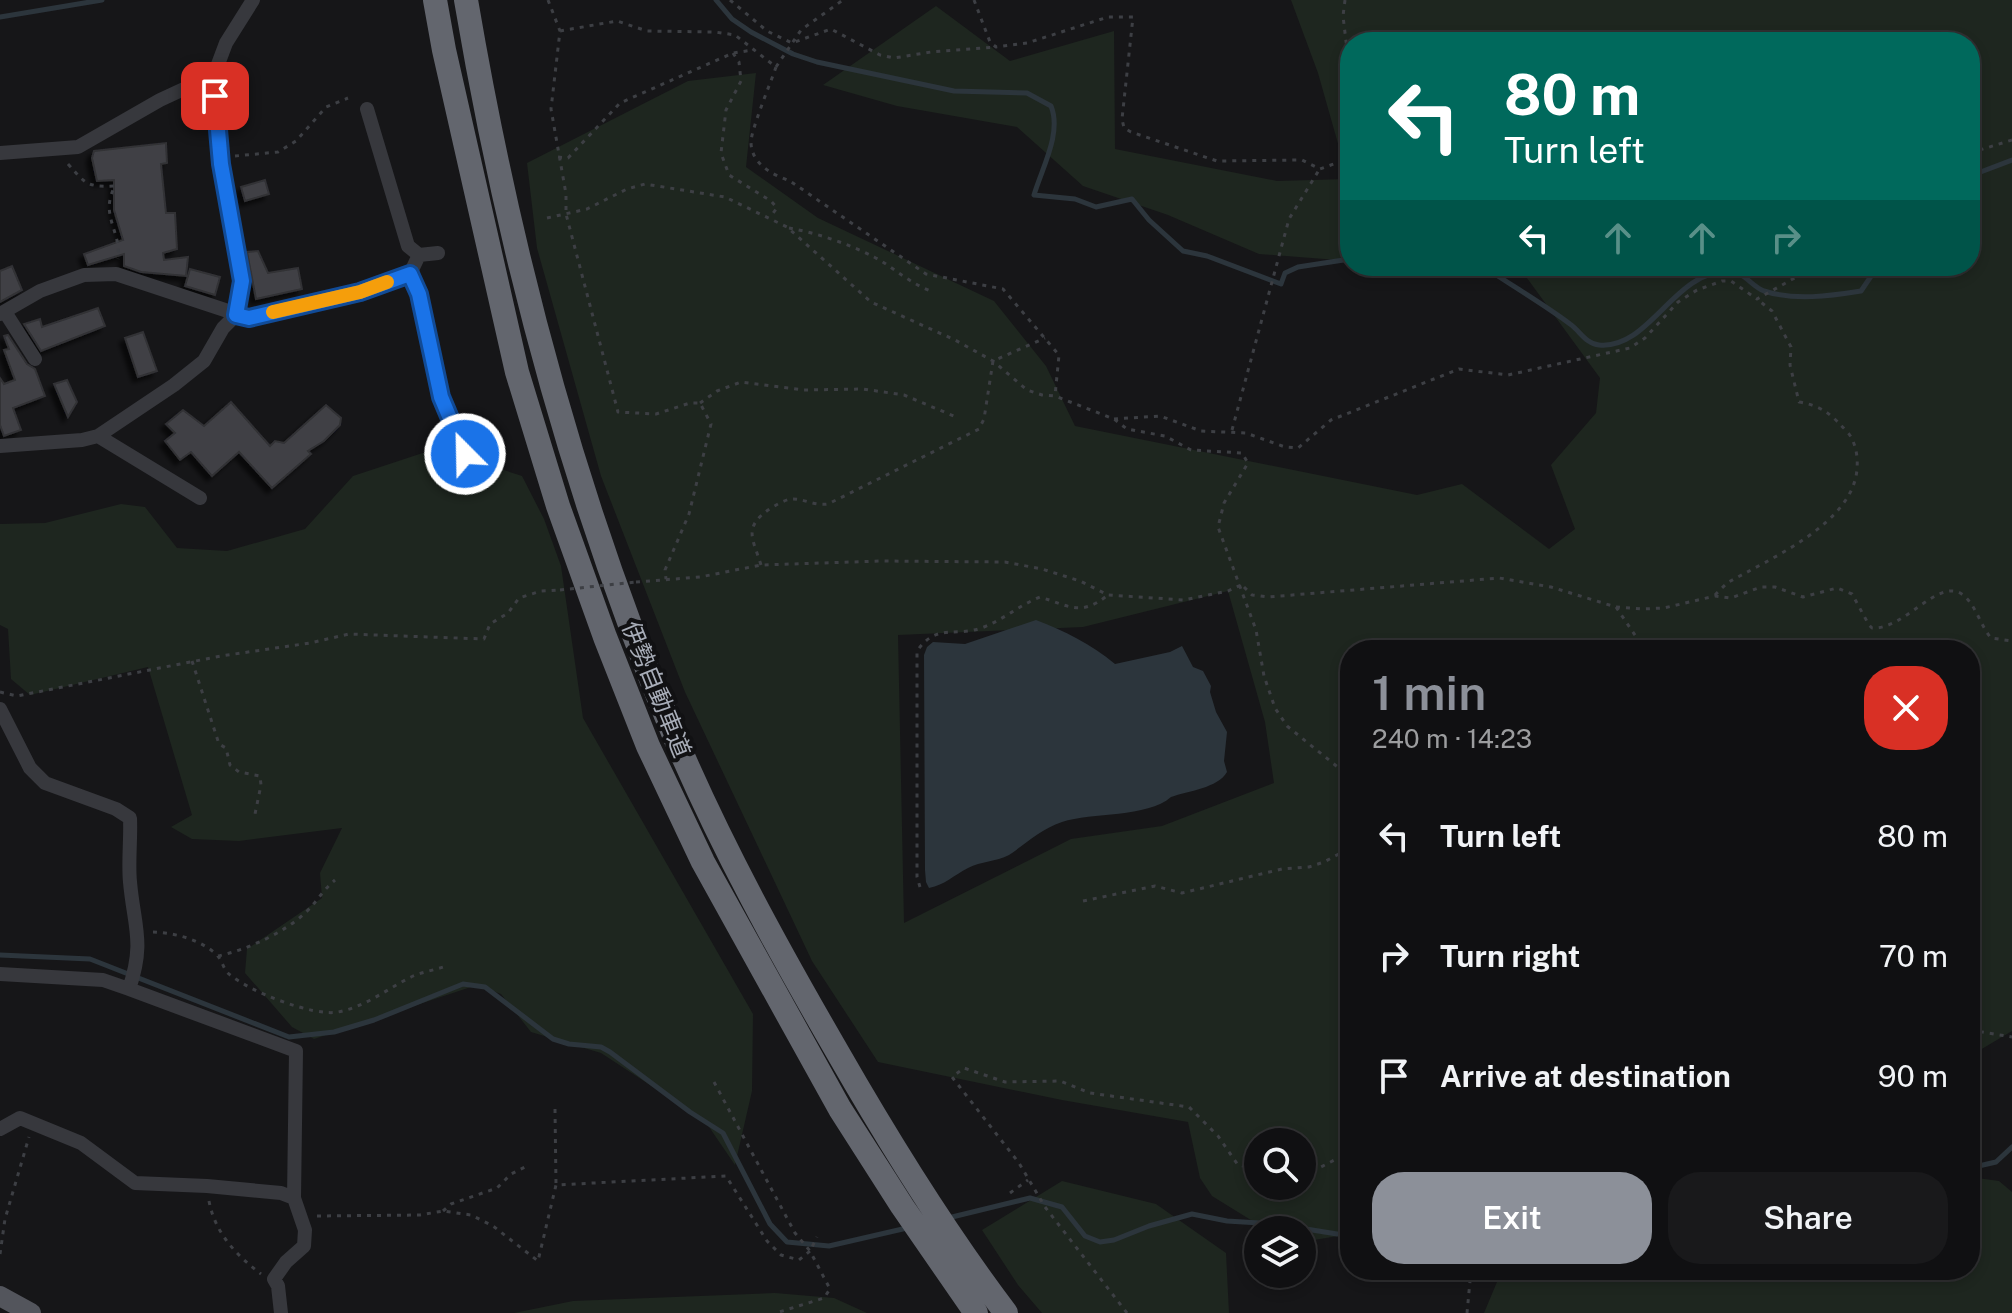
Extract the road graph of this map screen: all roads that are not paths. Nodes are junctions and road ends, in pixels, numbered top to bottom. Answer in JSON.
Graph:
{"nodes":[{"id":1,"x":253,"y":0,"type":"edge"},
{"id":2,"x":435,"y":0,"type":"edge"},
{"id":3,"x":466,"y":0,"type":"edge"},
{"id":4,"x":214,"y":75,"type":"junction"},
{"id":5,"x":367,"y":109,"type":"dead end"},
{"id":6,"x":0,"y":153,"type":"edge"},
{"id":7,"x":438,"y":253,"type":"dead end"},
{"id":8,"x":419,"y":255,"type":"junction"},
{"id":9,"x":410,"y":274,"type":"junction"},
{"id":10,"x":3,"y":313,"type":"edge"},
{"id":11,"x":236,"y":315,"type":"junction"},
{"id":12,"x":35,"y":359,"type":"dead end"},
{"id":13,"x":98,"y":436,"type":"junction"},
{"id":14,"x":0,"y":446,"type":"edge"},
{"id":15,"x":465,"y":454,"type":"dead end"},
{"id":16,"x":200,"y":498,"type":"dead end"},
{"id":17,"x":0,"y":709,"type":"edge"},
{"id":18,"x":0,"y":974,"type":"edge"},
{"id":19,"x":129,"y":989,"type":"junction"},
{"id":20,"x":0,"y":1129,"type":"edge"},
{"id":21,"x":294,"y":1198,"type":"junction"},
{"id":22,"x":0,"y":1296,"type":"edge"},
{"id":23,"x":31,"y":1313,"type":"edge"},
{"id":24,"x":281,"y":1313,"type":"edge"},
{"id":25,"x":976,"y":1313,"type":"edge"},
{"id":26,"x":1006,"y":1313,"type":"edge"}],
"edges":[{"from":1,"to":4,"type":"street"},
{"from":2,"to":25,"type":"highway","name":"伊勢自動車道"},
{"from":3,"to":26,"type":"highway","name":"伊勢自動車道"},
{"from":4,"to":6,"type":"street"},
{"from":4,"to":11,"type":"street"},
{"from":5,"to":8,"type":"street"},
{"from":7,"to":8,"type":"street"},
{"from":8,"to":9,"type":"street"},
{"from":9,"to":11,"type":"street"},
{"from":9,"to":15,"type":"street"},
{"from":10,"to":11,"type":"street"},
{"from":10,"to":12,"type":"street"},
{"from":11,"to":13,"type":"street"},
{"from":13,"to":14,"type":"street"},
{"from":13,"to":16,"type":"street"},
{"from":17,"to":19,"type":"street"},
{"from":18,"to":19,"type":"street"},
{"from":19,"to":21,"type":"street"},
{"from":20,"to":21,"type":"street"},
{"from":21,"to":24,"type":"street"},
{"from":22,"to":23,"type":"main road"}]}
